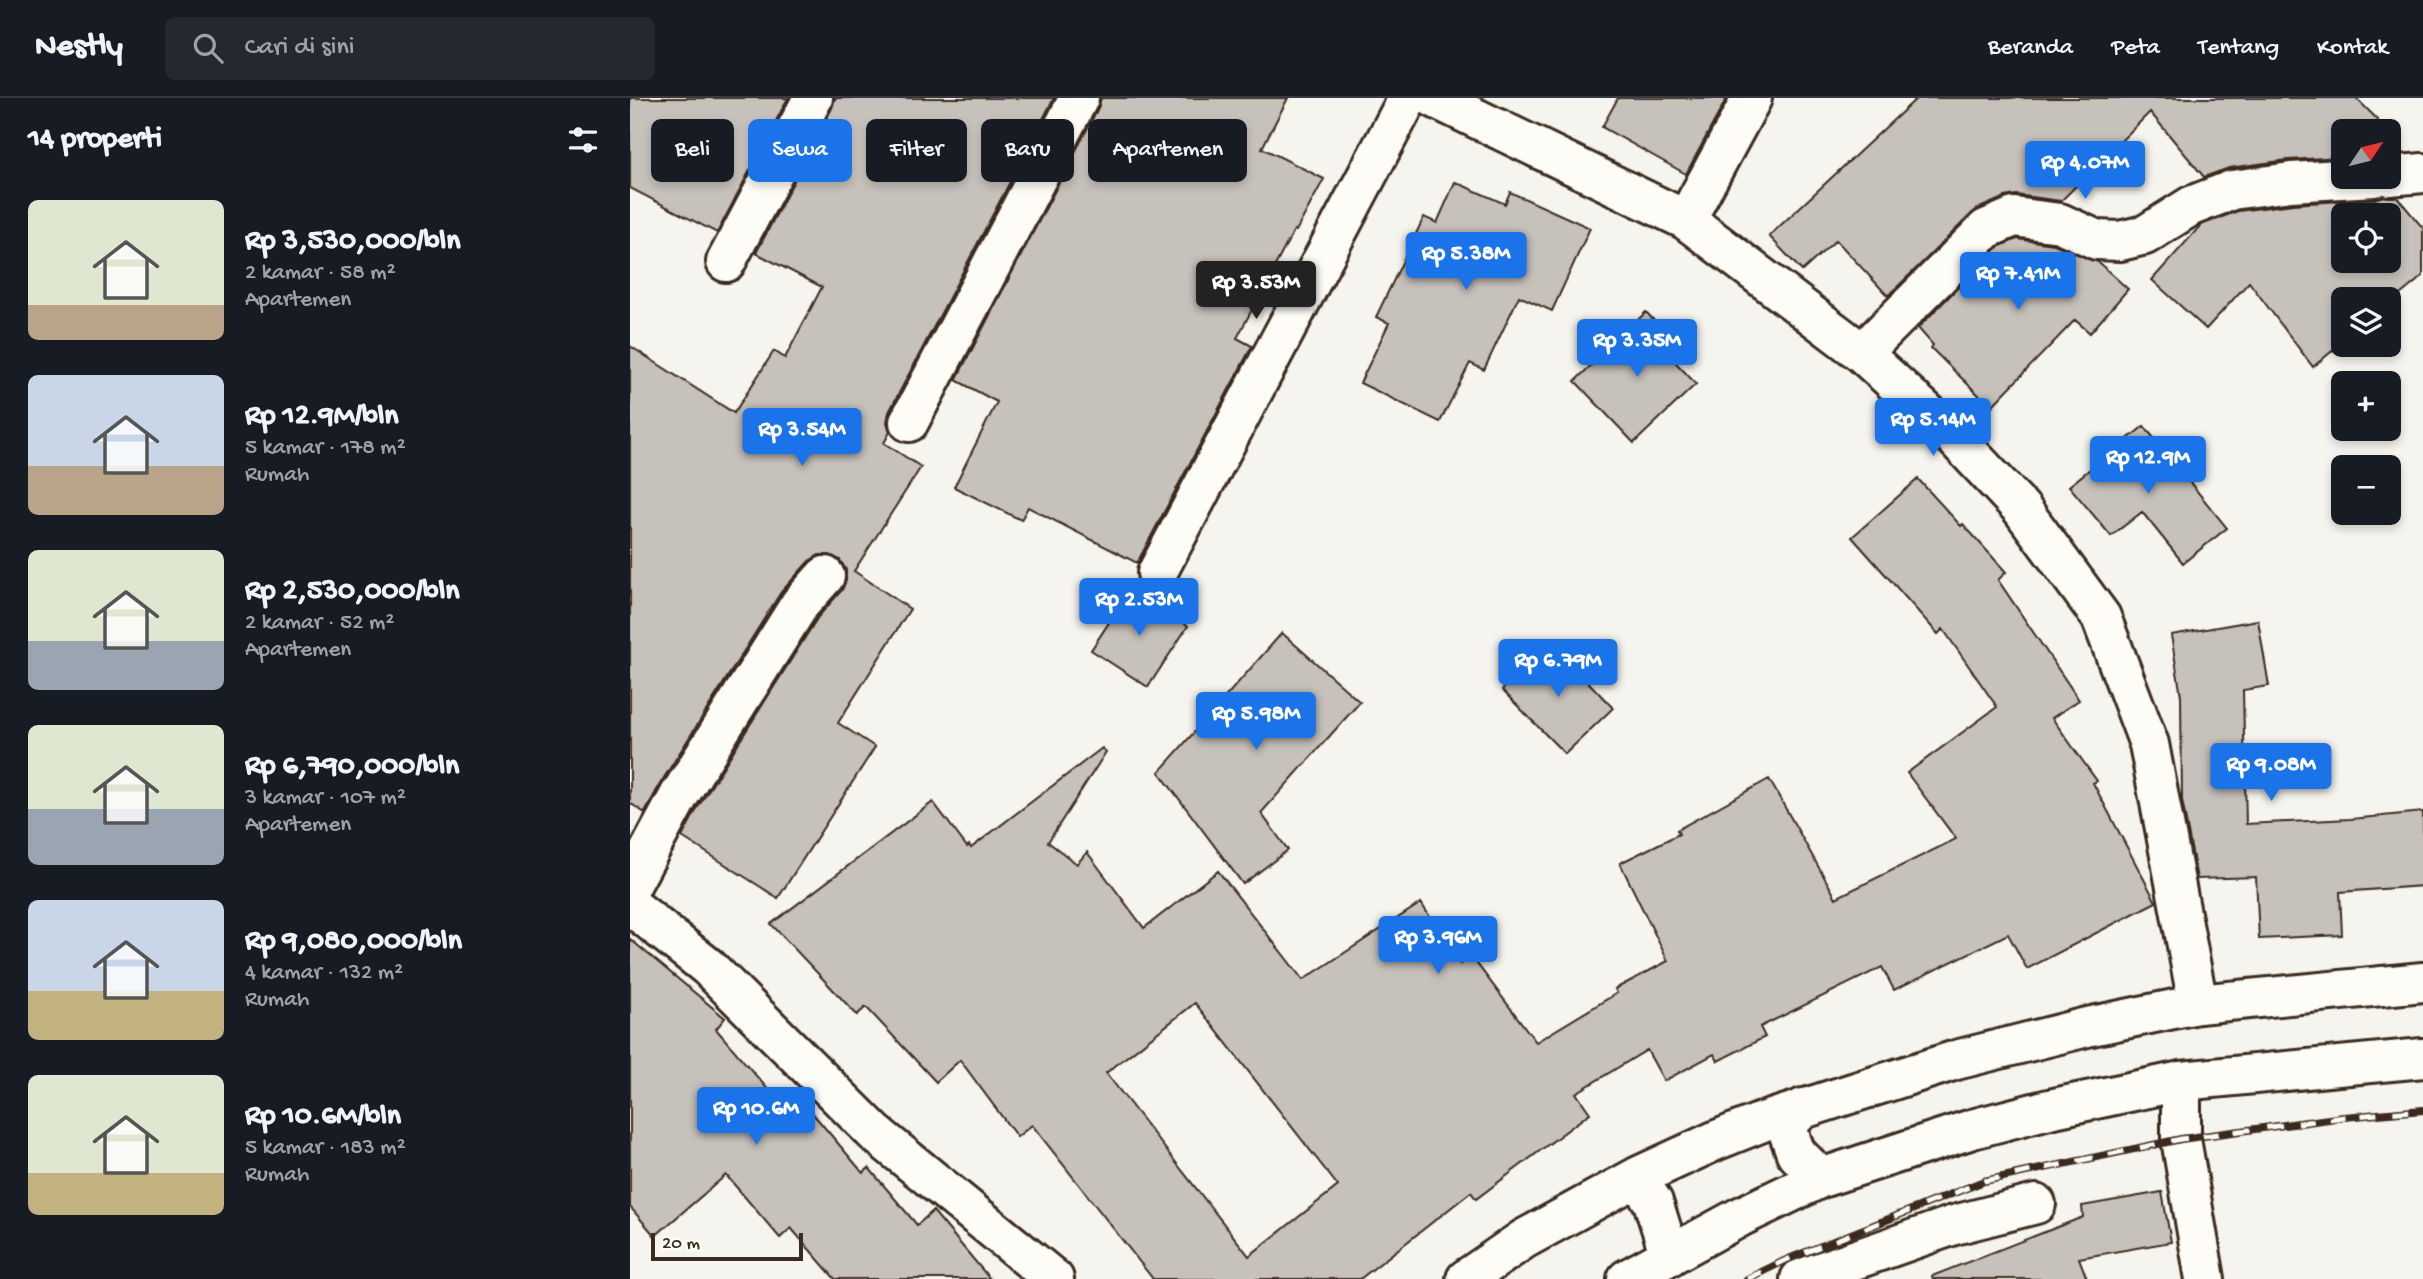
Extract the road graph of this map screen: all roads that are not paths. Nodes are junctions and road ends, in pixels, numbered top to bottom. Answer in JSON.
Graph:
{"nodes":[{"id":1,"x":813,"y":98,"type":"edge"},
{"id":2,"x":1079,"y":98,"type":"edge"},
{"id":3,"x":1408,"y":98,"type":"edge"},
{"id":4,"x":1434,"y":98,"type":"edge"},
{"id":5,"x":1752,"y":98,"type":"edge"},
{"id":6,"x":2423,"y":173,"type":"edge"},
{"id":7,"x":2401,"y":175,"type":"edge"},
{"id":8,"x":2331,"y":180,"type":"edge"},
{"id":9,"x":1686,"y":219,"type":"junction"},
{"id":10,"x":726,"y":262,"type":"dead end"},
{"id":11,"x":1862,"y":353,"type":"junction"},
{"id":12,"x":909,"y":422,"type":"dead end"},
{"id":13,"x":1157,"y":573,"type":"dead end"},
{"id":14,"x":825,"y":576,"type":"dead end"},
{"id":15,"x":630,"y":887,"type":"edge"},
{"id":16,"x":630,"y":905,"type":"edge"},
{"id":17,"x":2423,"y":982,"type":"edge"},
{"id":18,"x":2198,"y":1004,"type":"junction"},
{"id":19,"x":2423,"y":1058,"type":"edge"},
{"id":20,"x":2181,"y":1081,"type":"junction"},
{"id":21,"x":1803,"y":1108,"type":"junction"},
{"id":22,"x":1639,"y":1176,"type":"junction"},
{"id":23,"x":1821,"y":1178,"type":"junction"},
{"id":24,"x":2036,"y":1204,"type":"dead end"},
{"id":25,"x":1670,"y":1256,"type":"junction"},
{"id":26,"x":1054,"y":1279,"type":"edge"},
{"id":27,"x":1466,"y":1279,"type":"edge"},
{"id":28,"x":1627,"y":1279,"type":"edge"},
{"id":29,"x":1800,"y":1279,"type":"edge"},
{"id":30,"x":2205,"y":1279,"type":"edge"}],
"edges":[{"from":1,"to":10,"type":"main road"},
{"from":2,"to":12,"type":"main road"},
{"from":3,"to":13,"type":"main road"},
{"from":4,"to":9,"type":"main road"},
{"from":5,"to":9,"type":"main road"},
{"from":6,"to":7,"type":"main road"},
{"from":8,"to":11,"type":"main road"},
{"from":9,"to":11,"type":"main road"},
{"from":11,"to":18,"type":"main road"},
{"from":14,"to":15,"type":"main road"},
{"from":16,"to":26,"type":"main road"},
{"from":17,"to":18,"type":"main road"},
{"from":18,"to":21,"type":"main road"},
{"from":19,"to":20,"type":"main road"},
{"from":20,"to":23,"type":"main road"},
{"from":20,"to":30,"type":"main road"},
{"from":21,"to":22,"type":"main road"},
{"from":21,"to":23,"type":"main road"},
{"from":22,"to":25,"type":"main road"},
{"from":22,"to":27,"type":"main road"},
{"from":23,"to":25,"type":"main road"},
{"from":24,"to":29,"type":"main road"},
{"from":25,"to":28,"type":"main road"}]}
